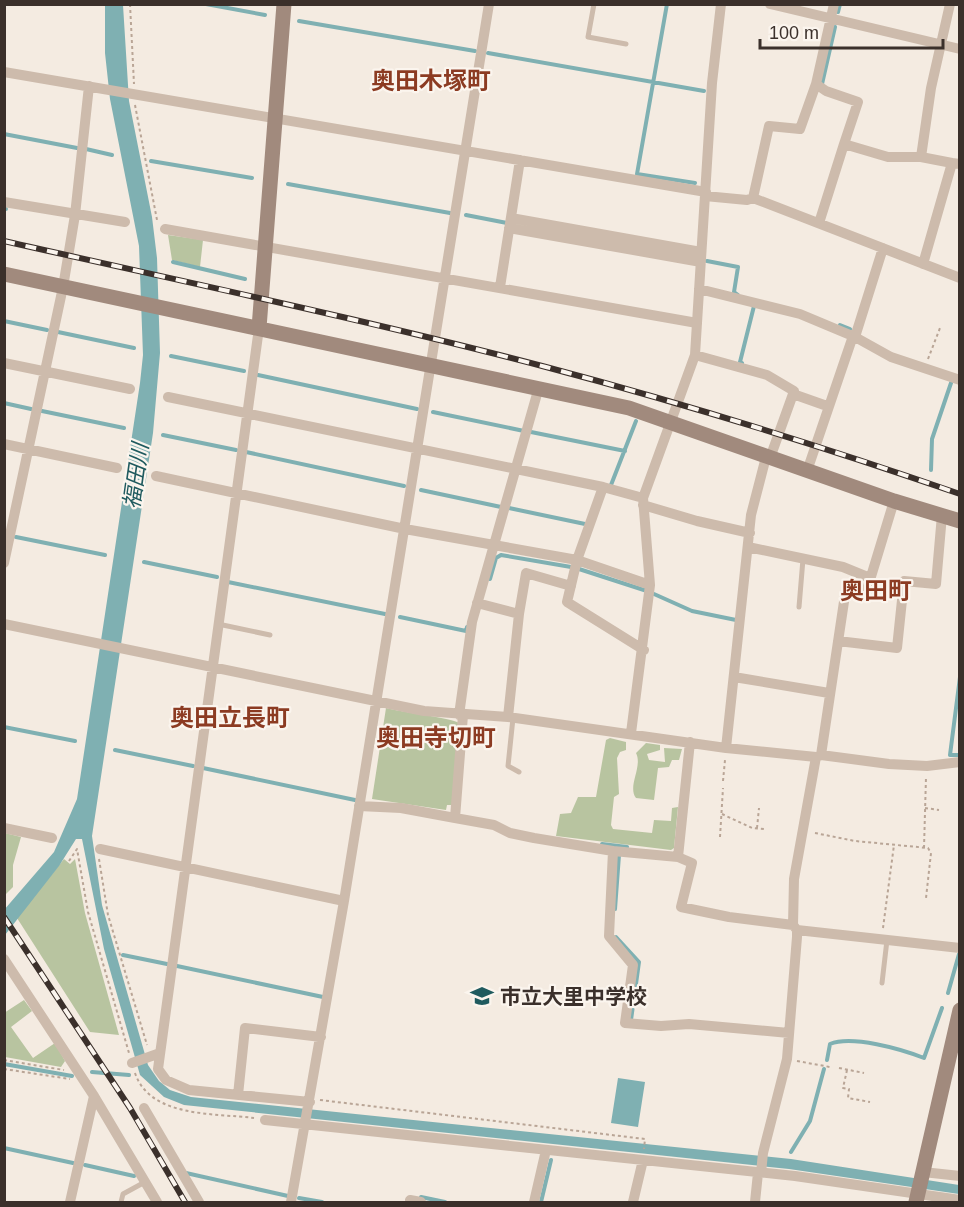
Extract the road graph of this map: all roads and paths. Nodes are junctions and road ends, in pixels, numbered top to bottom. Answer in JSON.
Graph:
{"nodes":[{"id":1,"x":130,"y":4,"type":"edge"},
{"id":2,"x":284,"y":4,"type":"edge"},
{"id":3,"x":489,"y":4,"type":"edge"},
{"id":4,"x":594,"y":4,"type":"edge"},
{"id":5,"x":720,"y":4,"type":"edge"},
{"id":6,"x":770,"y":4,"type":"edge"},
{"id":7,"x":834,"y":4,"type":"edge"},
{"id":8,"x":950,"y":4,"type":"edge"},
{"id":9,"x":831,"y":18,"type":"junction"},
{"id":10,"x":626,"y":44,"type":"dead end"},
{"id":11,"x":940,"y":45,"type":"junction"},
{"id":12,"x":960,"y":49,"type":"edge"},
{"id":13,"x":4,"y":72,"type":"edge"},
{"id":14,"x":816,"y":84,"type":"junction"},
{"id":15,"x":89,"y":86,"type":"junction"},
{"id":16,"x":134,"y":94,"type":"junction"},
{"id":17,"x":275,"y":117,"type":"junction"},
{"id":18,"x":844,"y":144,"type":"junction"},
{"id":19,"x":466,"y":151,"type":"junction"},
{"id":20,"x":921,"y":157,"type":"junction"},
{"id":21,"x":520,"y":160,"type":"junction"},
{"id":22,"x":956,"y":163,"type":"edge"},
{"id":23,"x":705,"y":194,"type":"junction"},
{"id":24,"x":753,"y":198,"type":"junction"},
{"id":25,"x":4,"y":202,"type":"edge"},
{"id":26,"x":75,"y":215,"type":"junction"},
{"id":27,"x":125,"y":222,"type":"dead end"},
{"id":28,"x":510,"y":223,"type":"junction"},
{"id":29,"x":819,"y":223,"type":"junction"},
{"id":30,"x":165,"y":229,"type":"joint"},
{"id":31,"x":265,"y":246,"type":"junction"},
{"id":32,"x":883,"y":248,"type":"junction"},
{"id":33,"x":701,"y":257,"type":"junction"},
{"id":34,"x":923,"y":264,"type":"junction"},
{"id":35,"x":4,"y":274,"type":"edge"},
{"id":36,"x":445,"y":278,"type":"junction"},
{"id":37,"x":960,"y":278,"type":"edge"},
{"id":38,"x":63,"y":287,"type":"junction"},
{"id":39,"x":500,"y":287,"type":"junction"},
{"id":40,"x":699,"y":289,"type":"junction"},
{"id":41,"x":697,"y":322,"type":"junction"},
{"id":42,"x":259,"y":328,"type":"junction"},
{"id":43,"x":940,"y":328,"type":"dead end"},
{"id":44,"x":854,"y":337,"type":"junction"},
{"id":45,"x":695,"y":354,"type":"junction"},
{"id":46,"x":4,"y":363,"type":"edge"},
{"id":47,"x":430,"y":364,"type":"junction"},
{"id":48,"x":924,"y":367,"type":"junction"},
{"id":49,"x":45,"y":371,"type":"junction"},
{"id":50,"x":960,"y":380,"type":"edge"},
{"id":51,"x":539,"y":387,"type":"junction"},
{"id":52,"x":130,"y":389,"type":"dead end"},
{"id":53,"x":793,"y":394,"type":"junction"},
{"id":54,"x":168,"y":397,"type":"dead end"},
{"id":55,"x":827,"y":406,"type":"junction"},
{"id":56,"x":246,"y":413,"type":"junction"},
{"id":57,"x":672,"y":422,"type":"junction"},
{"id":58,"x":4,"y":444,"type":"edge"},
{"id":59,"x":28,"y":449,"type":"junction"},
{"id":60,"x":417,"y":449,"type":"junction"},
{"id":61,"x":768,"y":458,"type":"junction"},
{"id":62,"x":117,"y":468,"type":"dead end"},
{"id":63,"x":515,"y":471,"type":"junction"},
{"id":64,"x":807,"y":471,"type":"junction"},
{"id":65,"x":156,"y":476,"type":"dead end"},
{"id":66,"x":603,"y":487,"type":"junction"},
{"id":67,"x":235,"y":492,"type":"junction"},
{"id":68,"x":894,"y":501,"type":"junction"},
{"id":69,"x":643,"y":502,"type":"junction"},
{"id":70,"x":942,"y":515,"type":"junction"},
{"id":71,"x":960,"y":521,"type":"edge"},
{"id":72,"x":405,"y":529,"type":"junction"},
{"id":73,"x":750,"y":533,"type":"junction"},
{"id":74,"x":748,"y":546,"type":"junction"},
{"id":75,"x":494,"y":547,"type":"junction"},
{"id":76,"x":803,"y":559,"type":"junction"},
{"id":77,"x":577,"y":560,"type":"junction"},
{"id":78,"x":4,"y":563,"type":"edge"},
{"id":79,"x":870,"y":578,"type":"junction"},
{"id":80,"x":650,"y":585,"type":"junction"},
{"id":81,"x":571,"y":586,"type":"junction"},
{"id":82,"x":477,"y":603,"type":"junction"},
{"id":83,"x":799,"y":607,"type":"dead end"},
{"id":84,"x":519,"y":614,"type":"junction"},
{"id":85,"x":4,"y":624,"type":"edge"},
{"id":86,"x":218,"y":624,"type":"junction"},
{"id":87,"x":270,"y":635,"type":"dead end"},
{"id":88,"x":837,"y":641,"type":"junction"},
{"id":89,"x":644,"y":650,"type":"junction"},
{"id":90,"x":212,"y":667,"type":"junction"},
{"id":91,"x":734,"y":677,"type":"junction"},
{"id":92,"x":829,"y":693,"type":"junction"},
{"id":93,"x":376,"y":701,"type":"junction"},
{"id":94,"x":461,"y":715,"type":"junction"},
{"id":95,"x":511,"y":717,"type":"junction"},
{"id":96,"x":632,"y":733,"type":"junction"},
{"id":97,"x":690,"y":742,"type":"junction"},
{"id":98,"x":726,"y":748,"type":"junction"},
{"id":99,"x":819,"y":756,"type":"junction"},
{"id":100,"x":960,"y":762,"type":"edge"},
{"id":101,"x":927,"y":766,"type":"junction"},
{"id":102,"x":519,"y":772,"type":"dead end"},
{"id":103,"x":723,"y":781,"type":"dead end"},
{"id":104,"x":723,"y":788,"type":"dead end"},
{"id":105,"x":359,"y":806,"type":"junction"},
{"id":106,"x":759,"y":808,"type":"dead end"},
{"id":107,"x":925,"y":808,"type":"junction"},
{"id":108,"x":939,"y":810,"type":"dead end"},
{"id":109,"x":721,"y":814,"type":"junction"},
{"id":110,"x":455,"y":818,"type":"junction"},
{"id":111,"x":4,"y":828,"type":"edge"},
{"id":112,"x":757,"y":828,"type":"junction"},
{"id":113,"x":764,"y":829,"type":"dead end"},
{"id":114,"x":802,"y":831,"type":"junction"},
{"id":115,"x":720,"y":837,"type":"dead end"},
{"id":116,"x":52,"y":838,"type":"dead end"},
{"id":117,"x":894,"y":845,"type":"junction"},
{"id":118,"x":924,"y":848,"type":"junction"},
{"id":119,"x":99,"y":849,"type":"joint"},
{"id":120,"x":613,"y":851,"type":"junction"},
{"id":121,"x":678,"y":857,"type":"junction"},
{"id":122,"x":69,"y":861,"type":"dead end"},
{"id":123,"x":184,"y":866,"type":"junction"},
{"id":124,"x":926,"y":898,"type":"dead end"},
{"id":125,"x":344,"y":900,"type":"junction"},
{"id":126,"x":795,"y":927,"type":"junction"},
{"id":127,"x":884,"y":940,"type":"junction"},
{"id":128,"x":960,"y":948,"type":"edge"},
{"id":129,"x":4,"y":959,"type":"edge"},
{"id":130,"x":882,"y":983,"type":"dead end"},
{"id":131,"x":960,"y":1010,"type":"edge"},
{"id":132,"x":789,"y":1033,"type":"junction"},
{"id":133,"x":321,"y":1037,"type":"junction"},
{"id":134,"x":153,"y":1056,"type":"junction"},
{"id":135,"x":787,"y":1059,"type":"junction"},
{"id":136,"x":4,"y":1060,"type":"edge"},
{"id":137,"x":954,"y":1062,"type":"edge"},
{"id":138,"x":134,"y":1063,"type":"junction"},
{"id":139,"x":830,"y":1067,"type":"dead end"},
{"id":140,"x":839,"y":1068,"type":"dead end"},
{"id":141,"x":4,"y":1069,"type":"edge"},
{"id":142,"x":847,"y":1070,"type":"junction"},
{"id":143,"x":864,"y":1073,"type":"dead end"},
{"id":144,"x":81,"y":1077,"type":"junction"},
{"id":145,"x":238,"y":1095,"type":"junction"},
{"id":146,"x":94,"y":1096,"type":"junction"},
{"id":147,"x":857,"y":1100,"type":"junction"},
{"id":148,"x":310,"y":1102,"type":"junction"},
{"id":149,"x":870,"y":1102,"type":"dead end"},
{"id":150,"x":856,"y":1105,"type":"dead end"},
{"id":151,"x":144,"y":1108,"type":"dead end"},
{"id":152,"x":265,"y":1120,"type":"joint"},
{"id":153,"x":307,"y":1123,"type":"junction"},
{"id":154,"x":644,"y":1140,"type":"dead end"},
{"id":155,"x":546,"y":1150,"type":"junction"},
{"id":156,"x":643,"y":1160,"type":"junction"},
{"id":157,"x":760,"y":1172,"type":"junction"},
{"id":158,"x":922,"y":1173,"type":"junction"},
{"id":159,"x":960,"y":1176,"type":"edge"},
{"id":160,"x":145,"y":1182,"type":"junction"},
{"id":161,"x":917,"y":1196,"type":"edge"},
{"id":162,"x":960,"y":1200,"type":"edge"},
{"id":163,"x":70,"y":1203,"type":"edge"},
{"id":164,"x":121,"y":1203,"type":"edge"},
{"id":165,"x":157,"y":1203,"type":"edge"},
{"id":166,"x":199,"y":1203,"type":"edge"},
{"id":167,"x":291,"y":1203,"type":"edge"},
{"id":168,"x":534,"y":1203,"type":"edge"},
{"id":169,"x":633,"y":1203,"type":"edge"},
{"id":170,"x":755,"y":1203,"type":"edge"}],
"edges":[{"from":1,"to":16,"type":"path"},
{"from":2,"to":17,"type":"street"},
{"from":3,"to":19,"type":"street"},
{"from":4,"to":10,"type":"lane"},
{"from":5,"to":23,"type":"street"},
{"from":6,"to":9,"type":"street"},
{"from":7,"to":9,"type":"street"},
{"from":8,"to":11,"type":"street"},
{"from":9,"to":11,"type":"street"},
{"from":9,"to":14,"type":"street"},
{"from":11,"to":12,"type":"street"},
{"from":11,"to":20,"type":"street"},
{"from":13,"to":15,"type":"street"},
{"from":14,"to":18,"type":"street"},
{"from":14,"to":24,"type":"street"},
{"from":15,"to":16,"type":"street"},
{"from":15,"to":26,"type":"street"},
{"from":16,"to":17,"type":"street"},
{"from":16,"to":30,"type":"path"},
{"from":17,"to":19,"type":"street"},
{"from":17,"to":31,"type":"street"},
{"from":18,"to":20,"type":"street"},
{"from":18,"to":29,"type":"street"},
{"from":19,"to":21,"type":"street"},
{"from":19,"to":36,"type":"street"},
{"from":20,"to":22,"type":"street"},
{"from":21,"to":23,"type":"street"},
{"from":21,"to":28,"type":"street"},
{"from":22,"to":34,"type":"street"},
{"from":23,"to":24,"type":"street"},
{"from":23,"to":33,"type":"street"},
{"from":24,"to":29,"type":"street"},
{"from":25,"to":26,"type":"street"},
{"from":26,"to":27,"type":"street"},
{"from":26,"to":38,"type":"street"},
{"from":28,"to":33,"type":"street"},
{"from":28,"to":39,"type":"street"},
{"from":29,"to":32,"type":"street"},
{"from":30,"to":31,"type":"street"},
{"from":31,"to":36,"type":"street"},
{"from":31,"to":42,"type":"street"},
{"from":32,"to":34,"type":"street"},
{"from":32,"to":44,"type":"street"},
{"from":33,"to":40,"type":"street"},
{"from":34,"to":37,"type":"street"},
{"from":35,"to":38,"type":"street"},
{"from":36,"to":39,"type":"street"},
{"from":36,"to":47,"type":"street"},
{"from":38,"to":42,"type":"street"},
{"from":38,"to":49,"type":"street"},
{"from":39,"to":41,"type":"street"},
{"from":40,"to":41,"type":"street"},
{"from":40,"to":44,"type":"street"},
{"from":41,"to":45,"type":"street"},
{"from":42,"to":47,"type":"street"},
{"from":42,"to":56,"type":"street"},
{"from":43,"to":48,"type":"path"},
{"from":44,"to":48,"type":"street"},
{"from":44,"to":55,"type":"street"},
{"from":45,"to":53,"type":"street"},
{"from":45,"to":57,"type":"street"},
{"from":46,"to":49,"type":"street"},
{"from":47,"to":51,"type":"street"},
{"from":47,"to":60,"type":"street"},
{"from":48,"to":50,"type":"street"},
{"from":49,"to":52,"type":"street"},
{"from":49,"to":59,"type":"street"},
{"from":51,"to":57,"type":"street"},
{"from":51,"to":63,"type":"street"},
{"from":53,"to":55,"type":"street"},
{"from":53,"to":61,"type":"street"},
{"from":54,"to":56,"type":"street"},
{"from":55,"to":64,"type":"street"},
{"from":56,"to":60,"type":"street"},
{"from":56,"to":67,"type":"street"},
{"from":57,"to":61,"type":"street"},
{"from":57,"to":69,"type":"street"},
{"from":58,"to":59,"type":"street"},
{"from":59,"to":62,"type":"street"},
{"from":59,"to":78,"type":"street"},
{"from":60,"to":63,"type":"street"},
{"from":60,"to":72,"type":"street"},
{"from":61,"to":64,"type":"street"},
{"from":61,"to":73,"type":"street"},
{"from":63,"to":66,"type":"street"},
{"from":63,"to":75,"type":"street"},
{"from":64,"to":68,"type":"street"},
{"from":65,"to":67,"type":"street"},
{"from":66,"to":69,"type":"street"},
{"from":66,"to":77,"type":"street"},
{"from":67,"to":72,"type":"street"},
{"from":67,"to":86,"type":"street"},
{"from":68,"to":70,"type":"street"},
{"from":68,"to":79,"type":"street"},
{"from":69,"to":73,"type":"street"},
{"from":69,"to":80,"type":"street"},
{"from":70,"to":71,"type":"street"},
{"from":70,"to":88,"type":"street"},
{"from":72,"to":75,"type":"street"},
{"from":72,"to":93,"type":"street"},
{"from":73,"to":74,"type":"street"},
{"from":74,"to":76,"type":"street"},
{"from":74,"to":91,"type":"street"},
{"from":75,"to":77,"type":"street"},
{"from":75,"to":82,"type":"street"},
{"from":76,"to":79,"type":"street"},
{"from":76,"to":83,"type":"lane"},
{"from":77,"to":80,"type":"street"},
{"from":77,"to":81,"type":"street"},
{"from":79,"to":88,"type":"street"},
{"from":80,"to":89,"type":"street"},
{"from":81,"to":84,"type":"street"},
{"from":81,"to":89,"type":"street"},
{"from":82,"to":84,"type":"street"},
{"from":82,"to":94,"type":"street"},
{"from":84,"to":95,"type":"street"},
{"from":85,"to":90,"type":"street"},
{"from":86,"to":87,"type":"lane"},
{"from":86,"to":90,"type":"street"},
{"from":88,"to":92,"type":"street"},
{"from":89,"to":96,"type":"street"},
{"from":90,"to":93,"type":"street"},
{"from":90,"to":123,"type":"street"},
{"from":91,"to":92,"type":"street"},
{"from":91,"to":98,"type":"street"},
{"from":92,"to":99,"type":"street"},
{"from":93,"to":94,"type":"street"},
{"from":93,"to":105,"type":"street"},
{"from":94,"to":95,"type":"street"},
{"from":94,"to":110,"type":"street"},
{"from":95,"to":96,"type":"street"},
{"from":95,"to":102,"type":"lane"},
{"from":96,"to":97,"type":"street"},
{"from":97,"to":98,"type":"street"},
{"from":97,"to":121,"type":"street"},
{"from":98,"to":99,"type":"street"},
{"from":98,"to":103,"type":"path"},
{"from":99,"to":101,"type":"street"},
{"from":99,"to":114,"type":"street"},
{"from":100,"to":101,"type":"street"},
{"from":101,"to":107,"type":"path"},
{"from":104,"to":109,"type":"path"},
{"from":105,"to":110,"type":"street"},
{"from":105,"to":125,"type":"street"},
{"from":106,"to":112,"type":"path"},
{"from":107,"to":108,"type":"path"},
{"from":107,"to":118,"type":"path"},
{"from":109,"to":112,"type":"path"},
{"from":109,"to":115,"type":"path"},
{"from":110,"to":120,"type":"street"},
{"from":111,"to":116,"type":"street"},
{"from":112,"to":113,"type":"path"},
{"from":114,"to":117,"type":"path"},
{"from":114,"to":126,"type":"street"},
{"from":117,"to":118,"type":"path"},
{"from":117,"to":127,"type":"path"},
{"from":118,"to":124,"type":"path"},
{"from":119,"to":123,"type":"street"},
{"from":119,"to":134,"type":"path"},
{"from":120,"to":121,"type":"street"},
{"from":120,"to":132,"type":"street"},
{"from":121,"to":126,"type":"street"},
{"from":122,"to":138,"type":"path"},
{"from":123,"to":125,"type":"street"},
{"from":123,"to":134,"type":"street"},
{"from":125,"to":133,"type":"street"},
{"from":126,"to":127,"type":"street"},
{"from":126,"to":132,"type":"street"},
{"from":127,"to":128,"type":"street"},
{"from":127,"to":130,"type":"lane"},
{"from":129,"to":144,"type":"street"},
{"from":131,"to":137,"type":"street"},
{"from":132,"to":135,"type":"street"},
{"from":133,"to":145,"type":"street"},
{"from":133,"to":148,"type":"street"},
{"from":134,"to":138,"type":"street"},
{"from":134,"to":145,"type":"street"},
{"from":135,"to":139,"type":"path"},
{"from":135,"to":157,"type":"street"},
{"from":136,"to":144,"type":"path"},
{"from":137,"to":158,"type":"street"},
{"from":138,"to":152,"type":"path"},
{"from":140,"to":142,"type":"path"},
{"from":141,"to":144,"type":"path"},
{"from":142,"to":143,"type":"path"},
{"from":142,"to":147,"type":"path"},
{"from":144,"to":146,"type":"street"},
{"from":145,"to":148,"type":"street"},
{"from":146,"to":160,"type":"street"},
{"from":146,"to":163,"type":"street"},
{"from":147,"to":149,"type":"path"},
{"from":147,"to":150,"type":"path"},
{"from":148,"to":153,"type":"street"},
{"from":148,"to":154,"type":"path"},
{"from":151,"to":166,"type":"street"},
{"from":152,"to":153,"type":"street"},
{"from":153,"to":155,"type":"street"},
{"from":153,"to":167,"type":"street"},
{"from":155,"to":156,"type":"street"},
{"from":155,"to":168,"type":"street"},
{"from":156,"to":157,"type":"street"},
{"from":156,"to":169,"type":"street"},
{"from":157,"to":161,"type":"street"},
{"from":157,"to":170,"type":"street"},
{"from":158,"to":159,"type":"street"},
{"from":158,"to":161,"type":"street"},
{"from":160,"to":164,"type":"lane"},
{"from":160,"to":165,"type":"street"},
{"from":161,"to":162,"type":"street"}]}
